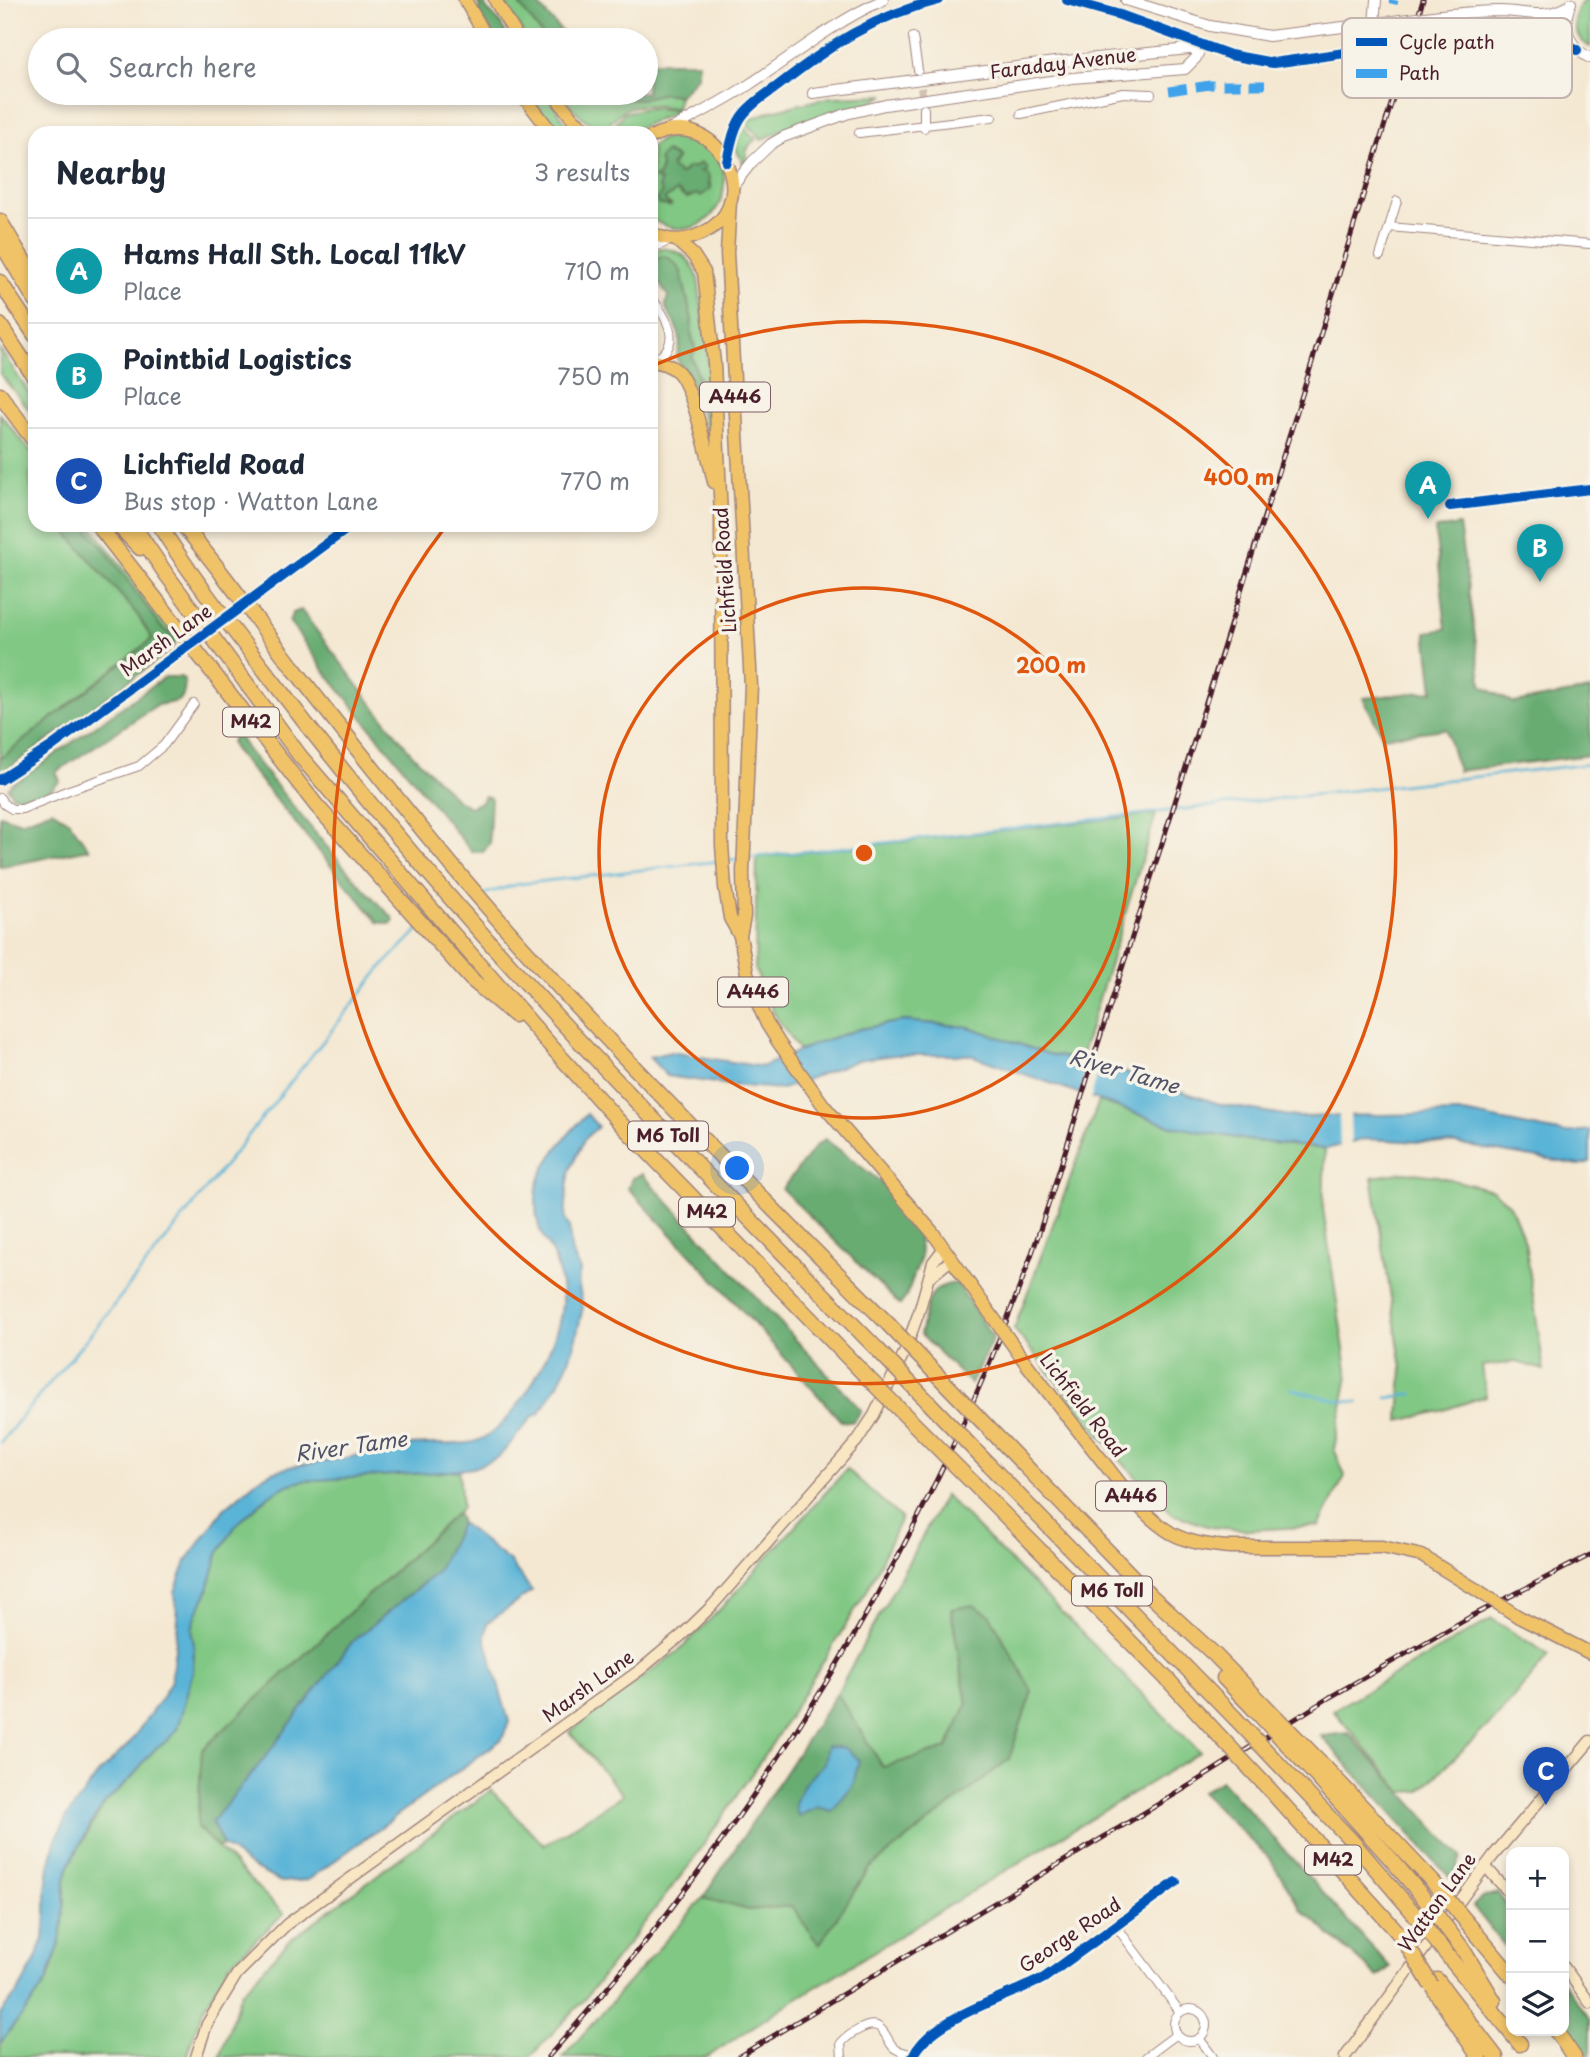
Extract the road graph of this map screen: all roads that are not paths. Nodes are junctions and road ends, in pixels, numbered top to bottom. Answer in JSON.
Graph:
{"nodes":[{"id":1,"x":465,"y":0,"type":"edge"},
{"id":2,"x":495,"y":0,"type":"edge"},
{"id":3,"x":883,"y":0,"type":"edge"},
{"id":4,"x":939,"y":0,"type":"edge"},
{"id":5,"x":1067,"y":0,"type":"edge"},
{"id":6,"x":1126,"y":0,"type":"edge"},
{"id":7,"x":1376,"y":0,"type":"edge"},
{"id":8,"x":1572,"y":3,"type":"edge"},
{"id":9,"x":1374,"y":18,"type":"edge"},
{"id":10,"x":1417,"y":18,"type":"edge"},
{"id":11,"x":481,"y":28,"type":"edge"},
{"id":12,"x":512,"y":28,"type":"edge"},
{"id":13,"x":1342,"y":28,"type":"edge"},
{"id":14,"x":913,"y":37,"type":"dead end"},
{"id":15,"x":1572,"y":43,"type":"edge"},
{"id":16,"x":1201,"y":46,"type":"junction"},
{"id":17,"x":1572,"y":47,"type":"edge"},
{"id":18,"x":1577,"y":50,"type":"junction"},
{"id":19,"x":1342,"y":54,"type":"edge"},
{"id":20,"x":1590,"y":58,"type":"edge"},
{"id":21,"x":918,"y":75,"type":"junction"},
{"id":22,"x":813,"y":93,"type":"dead end"},
{"id":23,"x":1151,"y":94,"type":"dead end"},
{"id":24,"x":923,"y":104,"type":"junction"},
{"id":25,"x":530,"y":105,"type":"edge"},
{"id":26,"x":562,"y":105,"type":"edge"},
{"id":27,"x":1021,"y":114,"type":"dead end"},
{"id":28,"x":992,"y":117,"type":"dead end"},
{"id":29,"x":547,"y":126,"type":"edge"},
{"id":30,"x":582,"y":126,"type":"edge"},
{"id":31,"x":924,"y":128,"type":"junction"},
{"id":32,"x":666,"y":131,"type":"junction"},
{"id":33,"x":859,"y":133,"type":"dead end"},
{"id":34,"x":658,"y":134,"type":"edge"},
{"id":35,"x":727,"y":162,"type":"junction"},
{"id":36,"x":733,"y":186,"type":"junction"},
{"id":37,"x":730,"y":201,"type":"junction"},
{"id":38,"x":1397,"y":201,"type":"dead end"},
{"id":39,"x":0,"y":221,"type":"edge"},
{"id":40,"x":1390,"y":227,"type":"junction"},
{"id":41,"x":658,"y":235,"type":"edge"},
{"id":42,"x":673,"y":240,"type":"junction"},
{"id":43,"x":0,"y":241,"type":"edge"},
{"id":44,"x":1590,"y":244,"type":"edge"},
{"id":45,"x":658,"y":245,"type":"edge"},
{"id":46,"x":1380,"y":256,"type":"dead end"},
{"id":47,"x":28,"y":269,"type":"edge"},
{"id":48,"x":0,"y":282,"type":"edge"},
{"id":49,"x":28,"y":288,"type":"edge"},
{"id":50,"x":658,"y":309,"type":"edge"},
{"id":51,"x":28,"y":324,"type":"edge"},
{"id":52,"x":0,"y":326,"type":"edge"},
{"id":53,"x":658,"y":357,"type":"edge"},
{"id":54,"x":658,"y":363,"type":"edge"},
{"id":55,"x":28,"y":368,"type":"edge"},
{"id":56,"x":0,"y":393,"type":"edge"},
{"id":57,"x":28,"y":423,"type":"edge"},
{"id":58,"x":28,"y":432,"type":"edge"},
{"id":59,"x":1590,"y":489,"type":"edge"},
{"id":60,"x":1450,"y":506,"type":"dead end"},
{"id":61,"x":721,"y":517,"type":"junction"},
{"id":62,"x":104,"y":532,"type":"edge"},
{"id":63,"x":125,"y":532,"type":"edge"},
{"id":64,"x":138,"y":532,"type":"edge"},
{"id":65,"x":164,"y":532,"type":"edge"},
{"id":66,"x":189,"y":532,"type":"edge"},
{"id":67,"x":195,"y":532,"type":"edge"},
{"id":68,"x":342,"y":532,"type":"edge"},
{"id":69,"x":214,"y":563,"type":"junction"},
{"id":70,"x":166,"y":574,"type":"junction"},
{"id":71,"x":194,"y":704,"type":"dead end"},
{"id":72,"x":0,"y":780,"type":"edge"},
{"id":73,"x":0,"y":798,"type":"edge"},
{"id":74,"x":740,"y":936,"type":"junction"},
{"id":75,"x":550,"y":1045,"type":"junction"},
{"id":76,"x":944,"y":1248,"type":"junction"},
{"id":77,"x":951,"y":1260,"type":"junction"},
{"id":78,"x":929,"y":1278,"type":"junction"},
{"id":79,"x":1590,"y":1653,"type":"edge"},
{"id":80,"x":1590,"y":1741,"type":"edge"},
{"id":81,"x":1315,"y":1765,"type":"junction"},
{"id":82,"x":1485,"y":1866,"type":"junction"},
{"id":83,"x":1176,"y":1882,"type":"dead end"},
{"id":84,"x":1506,"y":1889,"type":"edge"},
{"id":85,"x":1116,"y":1926,"type":"junction"},
{"id":86,"x":1509,"y":1973,"type":"edge"},
{"id":87,"x":1568,"y":1973,"type":"edge"},
{"id":88,"x":1434,"y":1983,"type":"junction"},
{"id":89,"x":1590,"y":2003,"type":"edge"},
{"id":90,"x":1180,"y":2012,"type":"junction"},
{"id":91,"x":1506,"y":2021,"type":"edge"},
{"id":92,"x":1506,"y":2025,"type":"edge"},
{"id":93,"x":1177,"y":2034,"type":"junction"},
{"id":94,"x":1515,"y":2036,"type":"edge"},
{"id":95,"x":1559,"y":2036,"type":"edge"},
{"id":96,"x":1199,"y":2038,"type":"junction"},
{"id":97,"x":913,"y":2056,"type":"edge"},
{"id":98,"x":196,"y":2057,"type":"edge"},
{"id":99,"x":842,"y":2057,"type":"edge"},
{"id":100,"x":1146,"y":2057,"type":"edge"},
{"id":101,"x":1213,"y":2057,"type":"edge"},
{"id":102,"x":1345,"y":2057,"type":"edge"},
{"id":103,"x":1479,"y":2057,"type":"edge"},
{"id":104,"x":1496,"y":2057,"type":"edge"},
{"id":105,"x":1529,"y":2057,"type":"edge"},
{"id":106,"x":1574,"y":2057,"type":"edge"}],
"edges":[{"from":1,"to":11,"type":"highway"},
{"from":2,"to":12,"type":"highway"},
{"from":3,"to":32,"type":"street"},
{"from":4,"to":35,"type":"street"},
{"from":5,"to":16,"type":"street","name":"Faraday Avenue"},
{"from":6,"to":13,"type":"street"},
{"from":7,"to":9,"type":"street"},
{"from":8,"to":10,"type":"street","bridge":true},
{"from":14,"to":21,"type":"street"},
{"from":15,"to":18,"type":"street"},
{"from":16,"to":19,"type":"street","name":"Faraday Avenue","bridge":true},
{"from":16,"to":21,"type":"street","name":"Faraday Avenue"},
{"from":16,"to":24,"type":"street","name":"Faraday Avenue"},
{"from":17,"to":18,"type":"street","name":"Faraday Avenue","bridge":true},
{"from":18,"to":20,"type":"street","name":"Faraday Avenue"},
{"from":21,"to":22,"type":"street","name":"Faraday Avenue"},
{"from":21,"to":24,"type":"street"},
{"from":23,"to":27,"type":"street"},
{"from":24,"to":31,"type":"street"},
{"from":24,"to":36,"type":"street","name":"Faraday Avenue"},
{"from":25,"to":29,"type":"highway"},
{"from":26,"to":30,"type":"highway"},
{"from":28,"to":31,"type":"street"},
{"from":31,"to":33,"type":"street"},
{"from":32,"to":34,"type":"highway"},
{"from":32,"to":35,"type":"highway"},
{"from":35,"to":36,"type":"highway"},
{"from":36,"to":37,"type":"highway","name":"Lichfield Road"},
{"from":37,"to":42,"type":"highway"},
{"from":37,"to":74,"type":"highway","name":"Lichfield Road","number":"A446"},
{"from":38,"to":40,"type":"street"},
{"from":39,"to":47,"type":"highway"},
{"from":40,"to":44,"type":"street"},
{"from":40,"to":46,"type":"street"},
{"from":41,"to":42,"type":"highway"},
{"from":42,"to":45,"type":"street"},
{"from":42,"to":61,"type":"highway","name":"Lichfield Road","number":"A446"},
{"from":43,"to":49,"type":"highway"},
{"from":48,"to":51,"type":"highway"},
{"from":50,"to":53,"type":"street"},
{"from":52,"to":55,"type":"highway"},
{"from":54,"to":61,"type":"highway"},
{"from":56,"to":57,"type":"highway"},
{"from":56,"to":58,"type":"highway"},
{"from":59,"to":60,"type":"street"},
{"from":61,"to":74,"type":"highway","name":"Lichfield Road","number":"A446"},
{"from":62,"to":75,"type":"highway","number":"M42"},
{"from":63,"to":70,"type":"highway","number":"M42"},
{"from":64,"to":70,"type":"highway"},
{"from":65,"to":92,"type":"highway","number":"M6 Toll","bridge":true},
{"from":66,"to":69,"type":"highway","number":"M42"},
{"from":67,"to":69,"type":"highway"},
{"from":68,"to":72,"type":"street","name":"Marsh Lane","bridge":true},
{"from":69,"to":81,"type":"highway","number":"M42","bridge":true},
{"from":70,"to":75,"type":"highway","number":"M42"},
{"from":71,"to":73,"type":"street"},
{"from":74,"to":76,"type":"highway","name":"Lichfield Road","number":"A446"},
{"from":75,"to":88,"type":"highway","number":"M42","bridge":true},
{"from":76,"to":77,"type":"highway","name":"Lichfield Road","number":"A446"},
{"from":76,"to":78,"type":"main road","name":"Marsh Lane"},
{"from":77,"to":78,"type":"main road"},
{"from":77,"to":79,"type":"highway","name":"Lichfield Road","number":"A446","bridge":true},
{"from":78,"to":98,"type":"main road","name":"Marsh Lane"},
{"from":80,"to":82,"type":"main road","name":"Watton Lane"},
{"from":81,"to":86,"type":"highway","bridge":true},
{"from":81,"to":91,"type":"highway","number":"M42","bridge":true},
{"from":82,"to":84,"type":"main road"},
{"from":82,"to":102,"type":"main road","name":"Watton Lane"},
{"from":83,"to":85,"type":"street","name":"George Road"},
{"from":85,"to":90,"type":"street"},
{"from":85,"to":97,"type":"street","name":"George Road"},
{"from":87,"to":89,"type":"main road"},
{"from":88,"to":103,"type":"highway","number":"M42"},
{"from":88,"to":104,"type":"highway","number":"M42"},
{"from":90,"to":93,"type":"street"},
{"from":90,"to":96,"type":"street"},
{"from":93,"to":96,"type":"street"},
{"from":93,"to":100,"type":"street"},
{"from":94,"to":105,"type":"highway","number":"M42"},
{"from":95,"to":106,"type":"highway"},
{"from":96,"to":101,"type":"street"},
{"from":97,"to":99,"type":"street","name":"George Road"}]}
